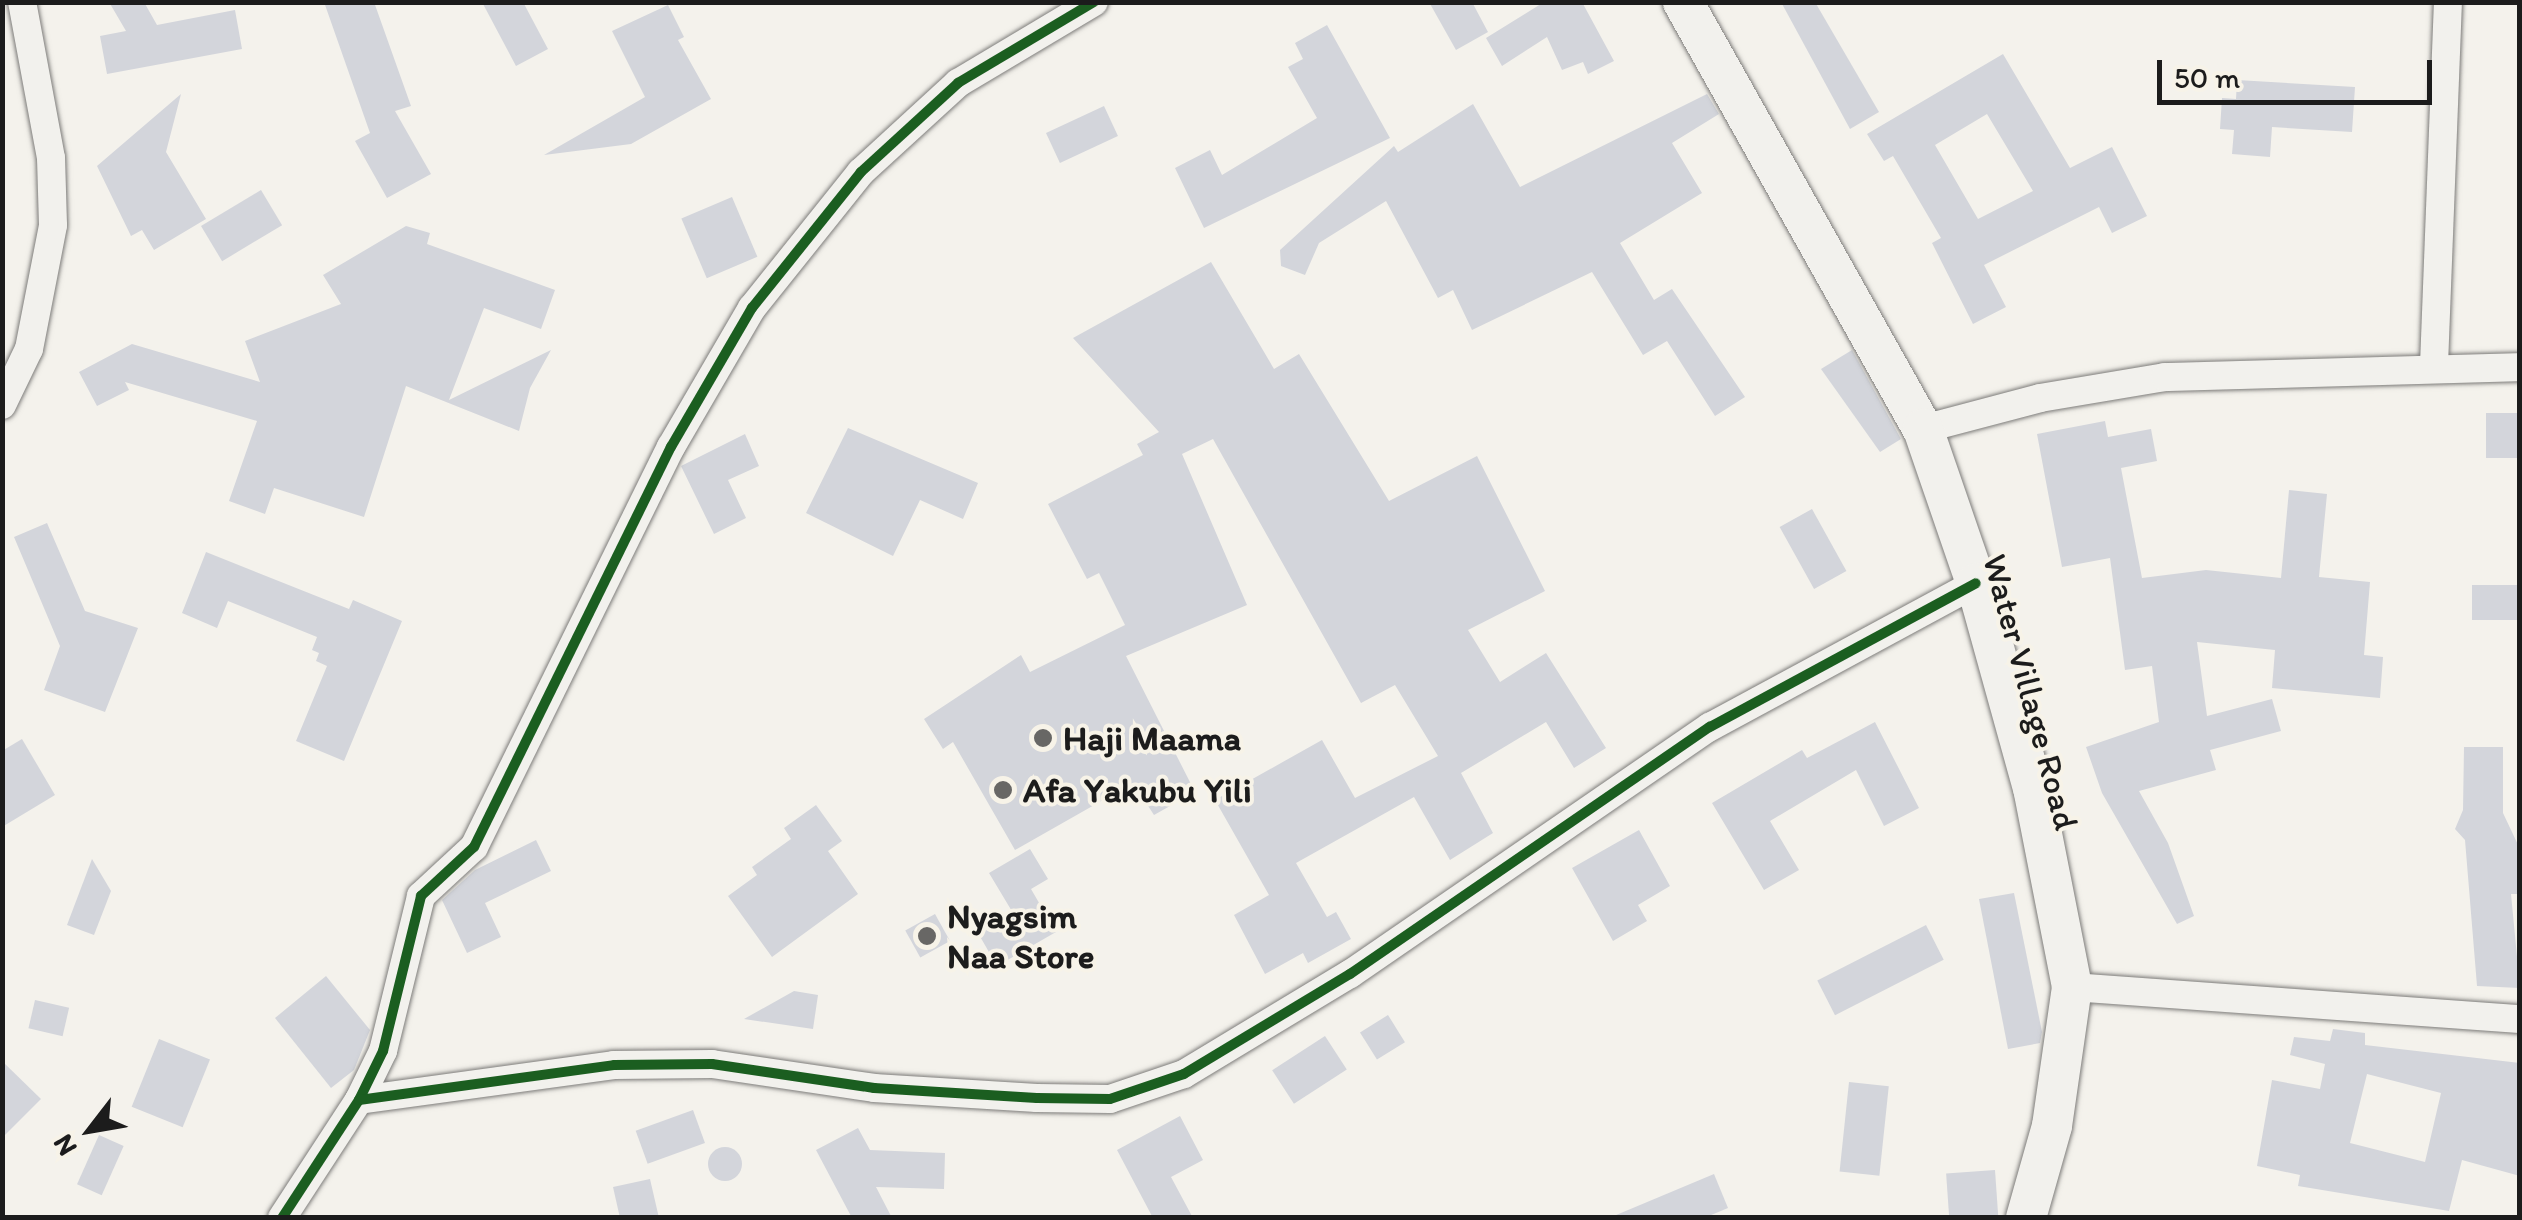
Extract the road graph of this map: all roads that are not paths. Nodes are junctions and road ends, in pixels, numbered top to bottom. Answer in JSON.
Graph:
{"nodes":[{"id":1,"x":22,"y":2,"type":"edge"},
{"id":2,"x":1094,"y":2,"type":"edge"},
{"id":3,"x":1684,"y":2,"type":"edge"},
{"id":4,"x":2448,"y":2,"type":"edge"},
{"id":5,"x":2434,"y":365,"type":"junction"},
{"id":6,"x":2520,"y":368,"type":"edge"},
{"id":7,"x":2,"y":406,"type":"edge"},
{"id":8,"x":1924,"y":429,"type":"junction"},
{"id":9,"x":1976,"y":583,"type":"junction"},
{"id":10,"x":2072,"y":987,"type":"junction"},
{"id":11,"x":2520,"y":1019,"type":"edge"},
{"id":12,"x":360,"y":1100,"type":"junction"},
{"id":13,"x":282,"y":1218,"type":"edge"},
{"id":14,"x":2026,"y":1218,"type":"edge"}],
"edges":[{"from":1,"to":7,"type":"street"},
{"from":2,"to":12,"type":"street"},
{"from":3,"to":8,"type":"street","name":"Water Village Road"},
{"from":4,"to":5,"type":"street"},
{"from":5,"to":6,"type":"street"},
{"from":5,"to":8,"type":"street"},
{"from":8,"to":9,"type":"street","name":"Water Village Road"},
{"from":9,"to":10,"type":"street","name":"Water Village Road"},
{"from":9,"to":12,"type":"street"},
{"from":10,"to":11,"type":"street"},
{"from":10,"to":14,"type":"street","name":"Water Village Road"},
{"from":12,"to":13,"type":"street"}]}
